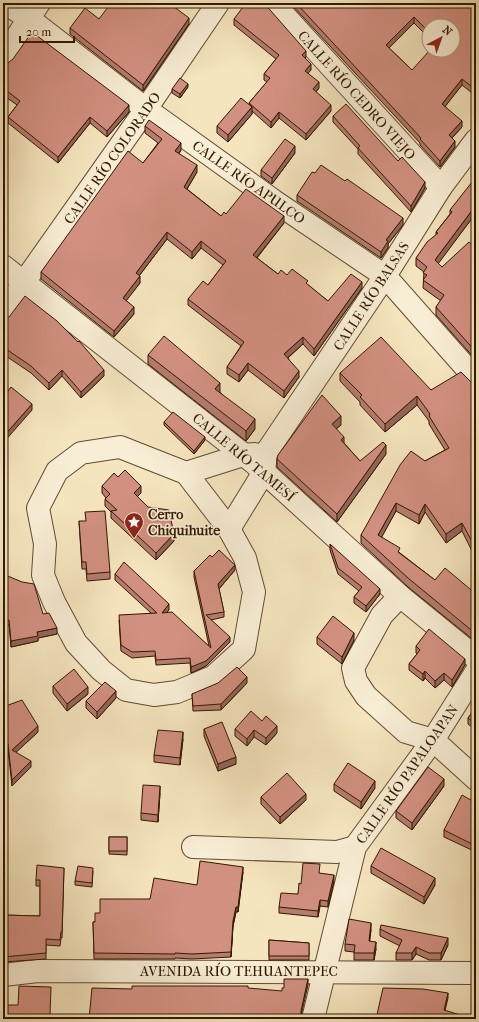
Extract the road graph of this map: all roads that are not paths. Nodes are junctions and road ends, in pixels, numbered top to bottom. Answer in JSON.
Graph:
{"nodes":[{"id":1,"x":5,"y":3,"type":"edge"},
{"id":2,"x":218,"y":3,"type":"edge"},
{"id":3,"x":273,"y":3,"type":"edge"},
{"id":4,"x":34,"y":10,"type":"edge"},
{"id":5,"x":3,"y":58,"type":"edge"},
{"id":6,"x":146,"y":109,"type":"junction"},
{"id":7,"x":476,"y":140,"type":"edge"},
{"id":8,"x":441,"y":187,"type":"junction"},
{"id":9,"x":3,"y":266,"type":"edge"},
{"id":10,"x":385,"y":276,"type":"junction"},
{"id":11,"x":25,"y":282,"type":"junction"},
{"id":12,"x":3,"y":312,"type":"edge"},
{"id":13,"x":476,"y":379,"type":"edge"},
{"id":14,"x":243,"y":454,"type":"junction"},
{"id":15,"x":265,"y":463,"type":"junction"},
{"id":16,"x":186,"y":473,"type":"junction"},
{"id":17,"x":229,"y":529,"type":"junction"},
{"id":18,"x":400,"y":596,"type":"junction"},
{"id":19,"x":476,"y":658,"type":"edge"},
{"id":20,"x":476,"y":672,"type":"edge"},
{"id":21,"x":433,"y":740,"type":"junction"},
{"id":22,"x":476,"y":779,"type":"edge"},
{"id":23,"x":193,"y":847,"type":"dead end"},
{"id":24,"x":355,"y":847,"type":"junction"},
{"id":25,"x":326,"y":972,"type":"junction"},
{"id":26,"x":476,"y":973,"type":"edge"},
{"id":27,"x":3,"y":975,"type":"edge"},
{"id":28,"x":313,"y":1019,"type":"edge"}],
"edges":[{"from":1,"to":4,"type":"street","name":"CALLE RÍO APULCO"},
{"from":2,"to":6,"type":"street","name":"CALLE RÍO COLORADO"},
{"from":3,"to":8,"type":"street","name":"CALLE RÍO CEDRO VIEJO"},
{"from":4,"to":5,"type":"street"},
{"from":4,"to":6,"type":"street","name":"CALLE RÍO APULCO"},
{"from":6,"to":10,"type":"street","name":"CALLE RÍO APULCO"},
{"from":6,"to":11,"type":"street","name":"CALLE RÍO COLORADO"},
{"from":7,"to":8,"type":"street","name":"CALLE RÍO BALSAS"},
{"from":8,"to":10,"type":"street","name":"CALLE RÍO BALSAS"},
{"from":9,"to":11,"type":"street","name":"CALLE RÍO TAMESÍ"},
{"from":10,"to":13,"type":"street","name":"CALLE RÍO APULCO"},
{"from":10,"to":15,"type":"street","name":"CALLE RÍO BALSAS"},
{"from":11,"to":12,"type":"street","name":"CALLE RÍO COLORADO"},
{"from":11,"to":14,"type":"street","name":"CALLE RÍO TAMESÍ"},
{"from":14,"to":15,"type":"street"},
{"from":14,"to":16,"type":"street"},
{"from":15,"to":17,"type":"street","name":"CALLE RÍO BALSAS"},
{"from":15,"to":18,"type":"street","name":"CALLE RÍO TAMESÍ"},
{"from":16,"to":17,"type":"street"},
{"from":16,"to":17,"type":"street"},
{"from":18,"to":19,"type":"street","name":"CALLE RÍO TAMESÍ"},
{"from":18,"to":21,"type":"street"},
{"from":20,"to":21,"type":"street","name":"CALLE RÍO PAPALOAPAN"},
{"from":21,"to":22,"type":"street"},
{"from":21,"to":24,"type":"street","name":"CALLE RÍO PAPALOAPAN"},
{"from":23,"to":24,"type":"street"},
{"from":24,"to":25,"type":"street","name":"CALLE RÍO PAPALOAPAN"},
{"from":25,"to":26,"type":"street","name":"AVENIDA RÍO TEHUANTEPEC"},
{"from":25,"to":27,"type":"street","name":"AVENIDA RÍO TEHUANTEPEC"},
{"from":25,"to":28,"type":"street","name":"CALLE RÍO PAPALOAPAN"}]}
